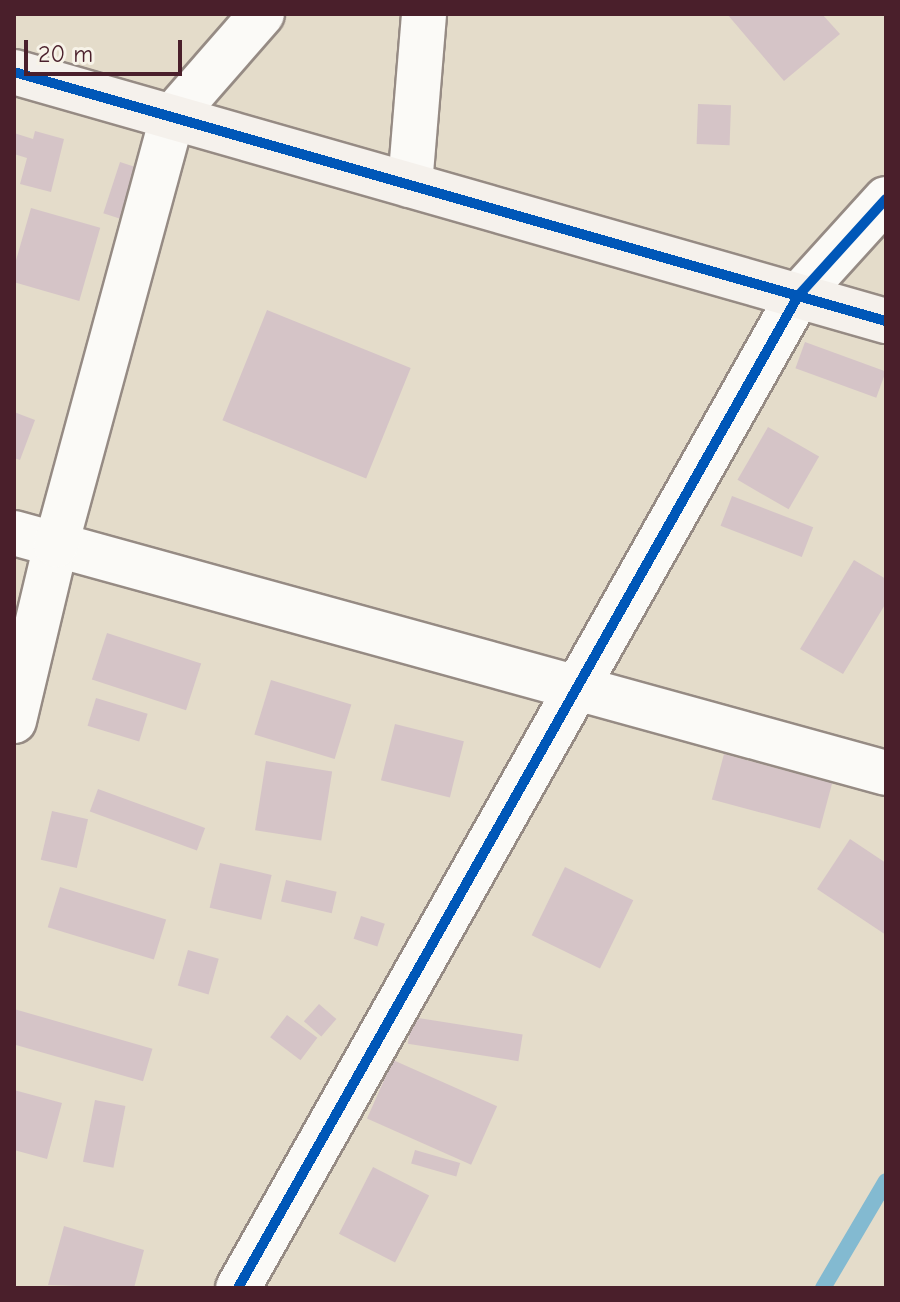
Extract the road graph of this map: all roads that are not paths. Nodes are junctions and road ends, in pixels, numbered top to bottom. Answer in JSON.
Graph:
{"nodes":[{"id":1,"x":262,"y":14,"type":"edge"},
{"id":2,"x":424,"y":14,"type":"edge"},
{"id":3,"x":14,"y":72,"type":"edge"},
{"id":4,"x":172,"y":117,"type":"junction"},
{"id":5,"x":410,"y":185,"type":"junction"},
{"id":6,"x":886,"y":199,"type":"edge"},
{"id":7,"x":798,"y":296,"type":"junction"},
{"id":8,"x":886,"y":321,"type":"edge"},
{"id":9,"x":14,"y":533,"type":"edge"},
{"id":10,"x":56,"y":545,"type":"junction"},
{"id":11,"x":576,"y":686,"type":"junction"},
{"id":12,"x":14,"y":721,"type":"edge"},
{"id":13,"x":886,"y":773,"type":"edge"},
{"id":14,"x":238,"y":1288,"type":"edge"}],
"edges":[{"from":1,"to":4,"type":"street"},
{"from":2,"to":5,"type":"street"},
{"from":3,"to":4,"type":"street"},
{"from":4,"to":5,"type":"street"},
{"from":4,"to":10,"type":"street"},
{"from":5,"to":7,"type":"street"},
{"from":6,"to":7,"type":"street"},
{"from":7,"to":8,"type":"street"},
{"from":7,"to":11,"type":"street"},
{"from":9,"to":10,"type":"street"},
{"from":10,"to":11,"type":"street"},
{"from":10,"to":12,"type":"street"},
{"from":11,"to":13,"type":"street"},
{"from":11,"to":14,"type":"street"}]}
